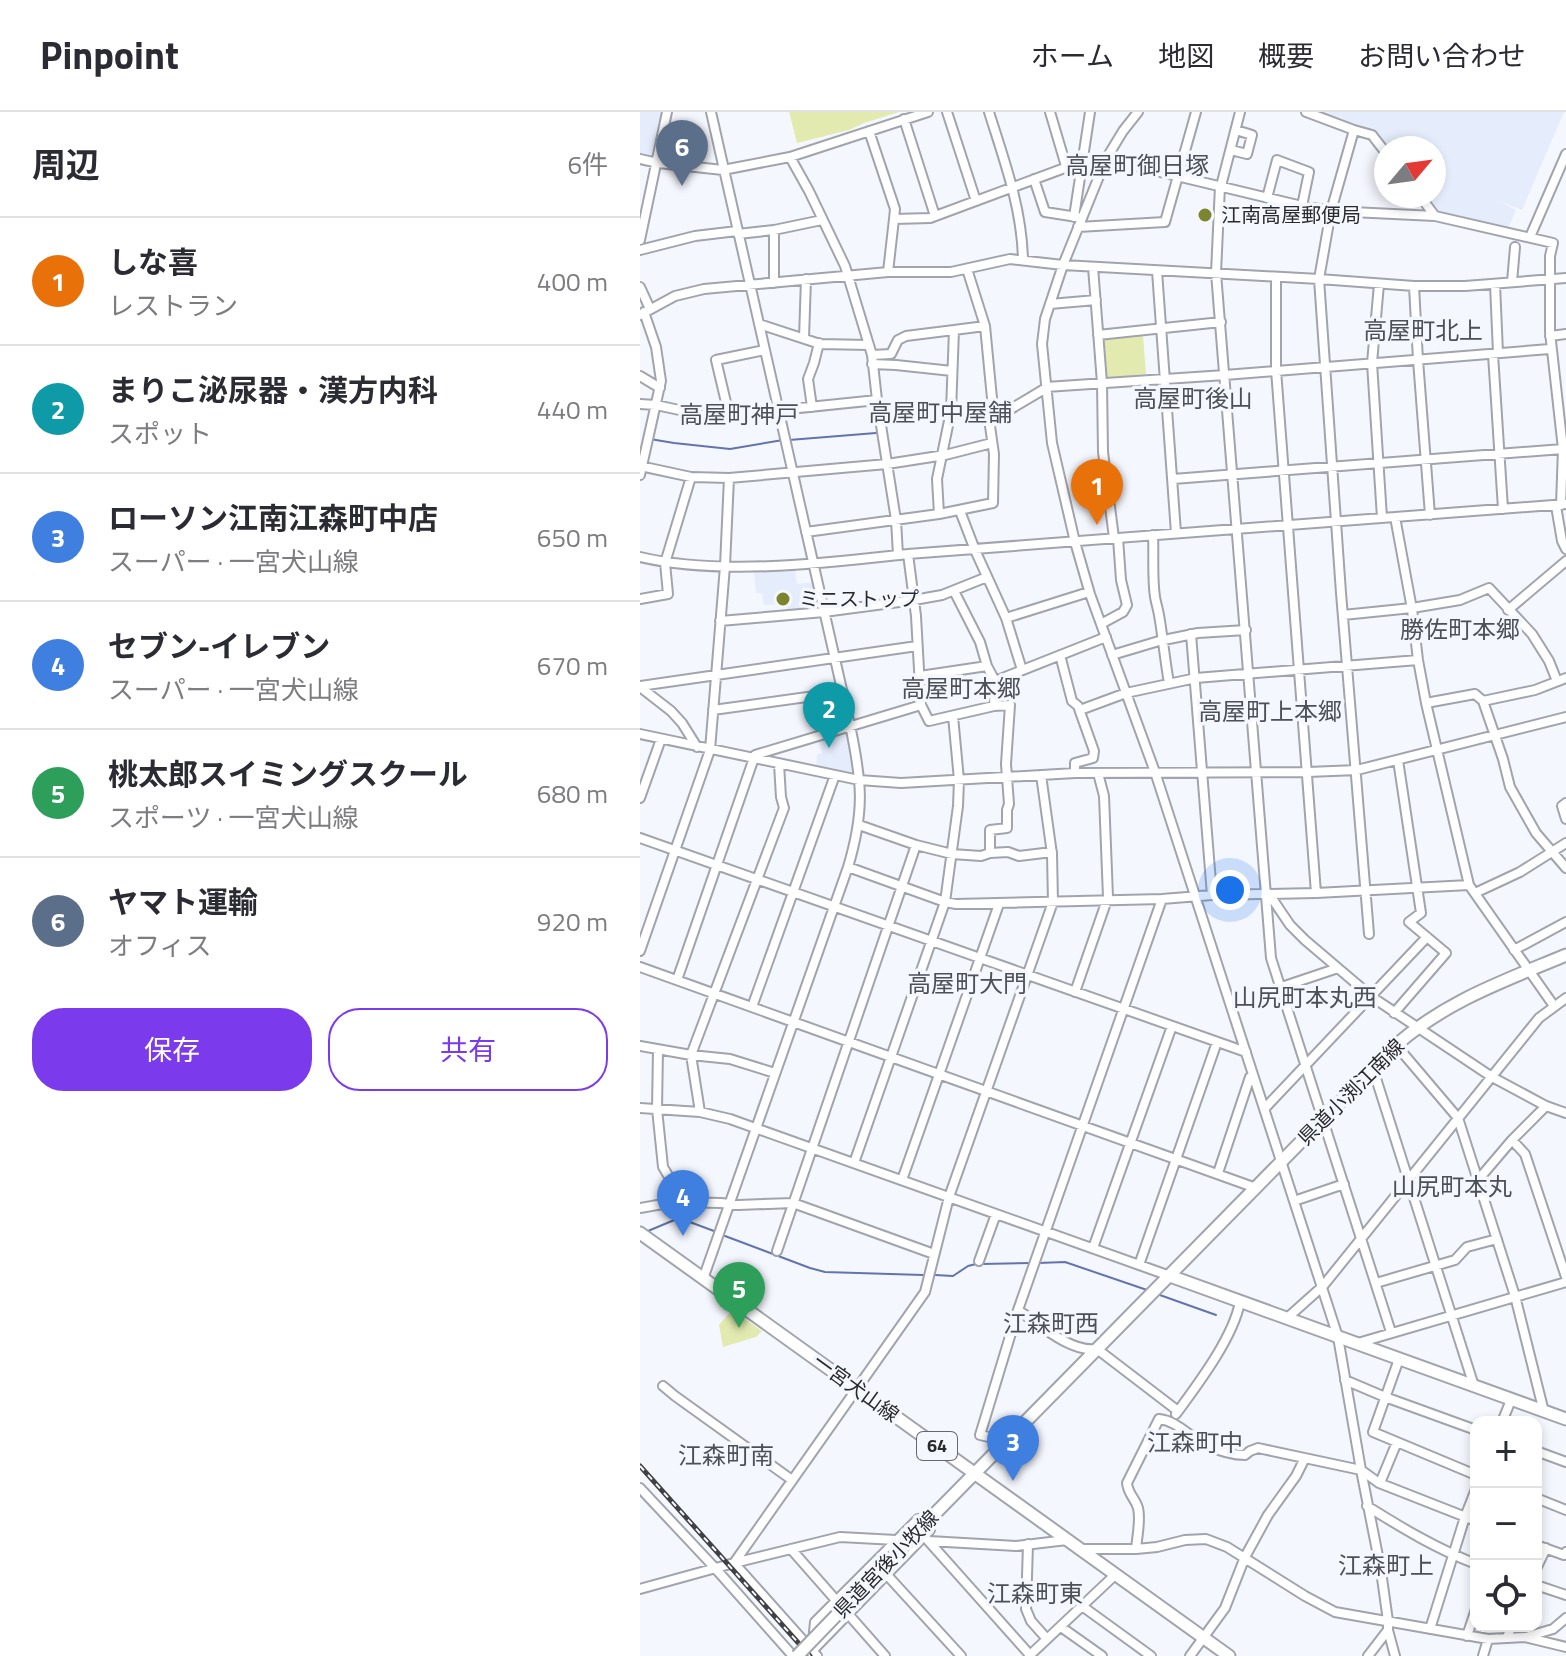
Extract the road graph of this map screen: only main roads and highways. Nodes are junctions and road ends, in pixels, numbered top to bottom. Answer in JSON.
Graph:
{"nodes":[{"id":1,"x":1566,"y":955,"type":"edge"},
{"id":2,"x":642,"y":1235,"type":"edge"},
{"id":3,"x":1170,"y":1276,"type":"junction"},
{"id":4,"x":1566,"y":1419,"type":"edge"},
{"id":5,"x":976,"y":1474,"type":"junction"},
{"id":6,"x":795,"y":1656,"type":"edge"},
{"id":7,"x":1229,"y":1656,"type":"edge"}],
"edges":[{"from":1,"to":3,"type":"main road","name":"県道小渕江南線"},
{"from":2,"to":5,"type":"main road","name":"一宮犬山線","number":"64"},
{"from":3,"to":4,"type":"main road"},
{"from":3,"to":5,"type":"main road","name":"県道小渕江南線"},
{"from":5,"to":6,"type":"main road","name":"県道宮後小牧線","bridge":true},
{"from":5,"to":7,"type":"main road","name":"一宮犬山線","number":"64"}]}
